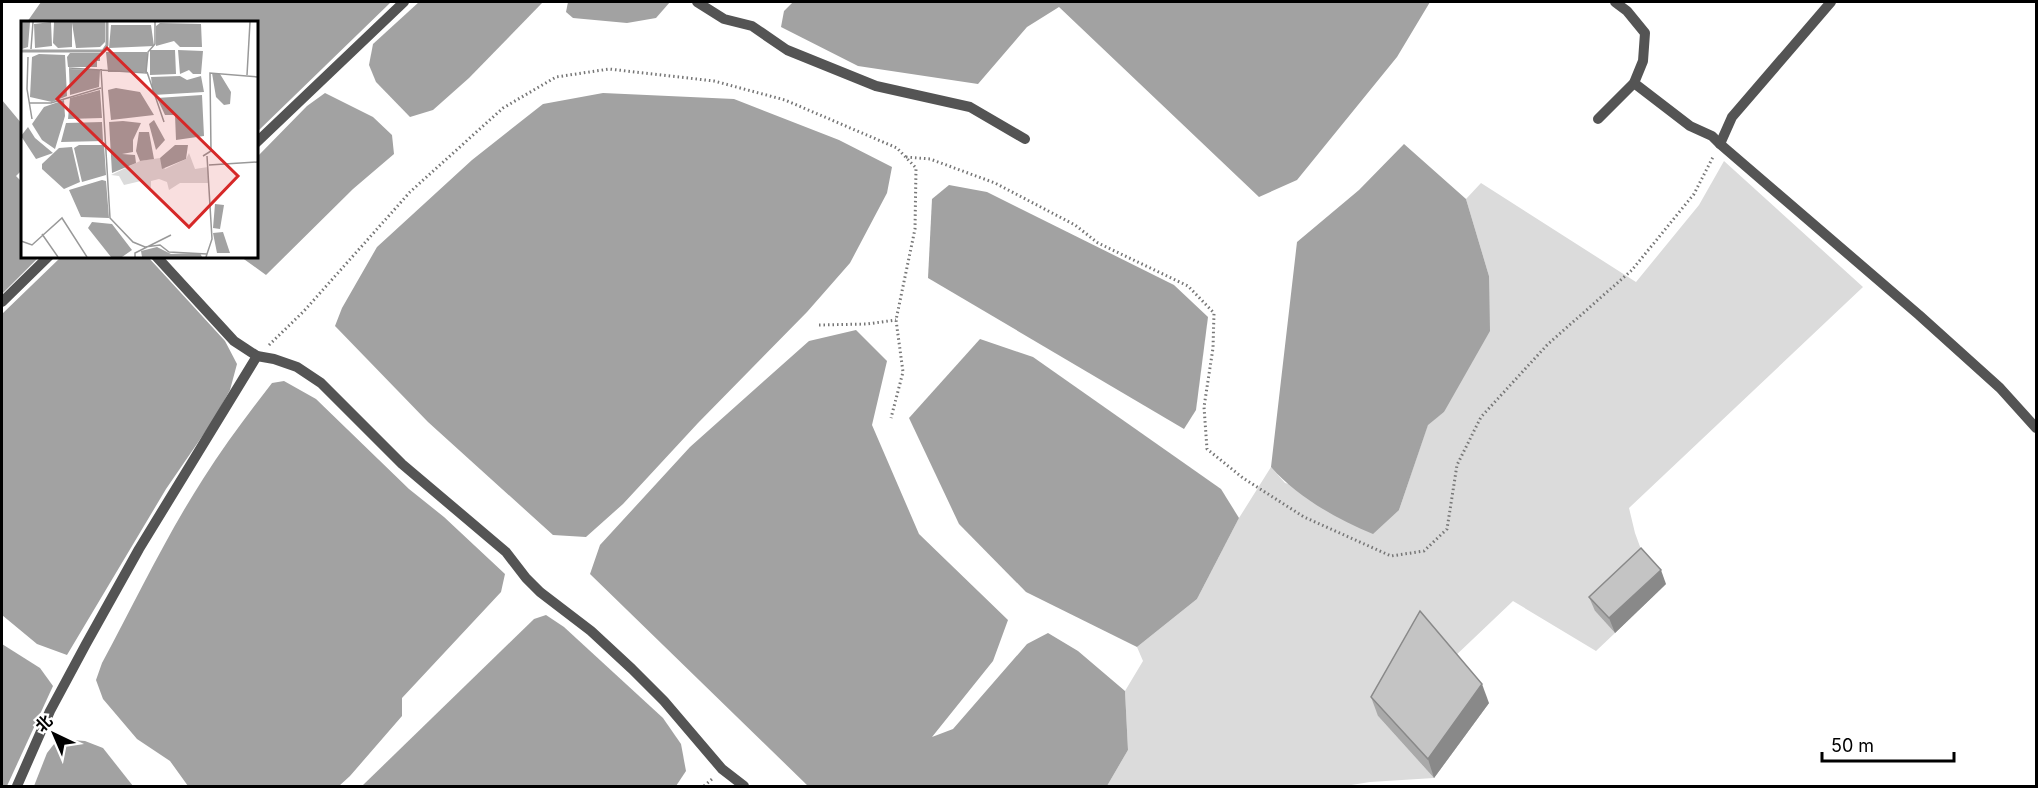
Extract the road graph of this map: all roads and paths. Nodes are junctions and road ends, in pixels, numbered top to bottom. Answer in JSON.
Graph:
{"nodes":[{"id":1,"x":404,"y":2,"type":"edge"},
{"id":2,"x":697,"y":2,"type":"edge"},
{"id":3,"x":1615,"y":2,"type":"edge"},
{"id":4,"x":1831,"y":2,"type":"edge"},
{"id":5,"x":1634,"y":83,"type":"junction"},
{"id":6,"x":1598,"y":119,"type":"dead end"},
{"id":7,"x":1025,"y":139,"type":"dead end"},
{"id":8,"x":258,"y":141,"type":"edge"},
{"id":9,"x":1720,"y":144,"type":"junction"},
{"id":10,"x":906,"y":157,"type":"junction"},
{"id":11,"x":47,"y":258,"type":"edge"},
{"id":12,"x":158,"y":258,"type":"edge"},
{"id":13,"x":2,"y":302,"type":"edge"},
{"id":14,"x":896,"y":320,"type":"junction"},
{"id":15,"x":819,"y":325,"type":"dead end"},
{"id":16,"x":257,"y":356,"type":"junction"},
{"id":17,"x":891,"y":418,"type":"dead end"},
{"id":18,"x":2037,"y":428,"type":"edge"},
{"id":19,"x":17,"y":786,"type":"edge"},
{"id":20,"x":744,"y":786,"type":"edge"}],
"edges":[{"from":1,"to":8,"type":"lane"},
{"from":2,"to":7,"type":"lane"},
{"from":3,"to":5,"type":"lane"},
{"from":4,"to":9,"type":"lane"},
{"from":5,"to":6,"type":"lane"},
{"from":5,"to":9,"type":"lane"},
{"from":9,"to":10,"type":"path"},
{"from":9,"to":18,"type":"lane"},
{"from":10,"to":14,"type":"path"},
{"from":10,"to":16,"type":"path"},
{"from":11,"to":13,"type":"lane"},
{"from":12,"to":16,"type":"lane"},
{"from":14,"to":15,"type":"path"},
{"from":14,"to":17,"type":"path"},
{"from":16,"to":19,"type":"lane"},
{"from":16,"to":20,"type":"lane"}]}
